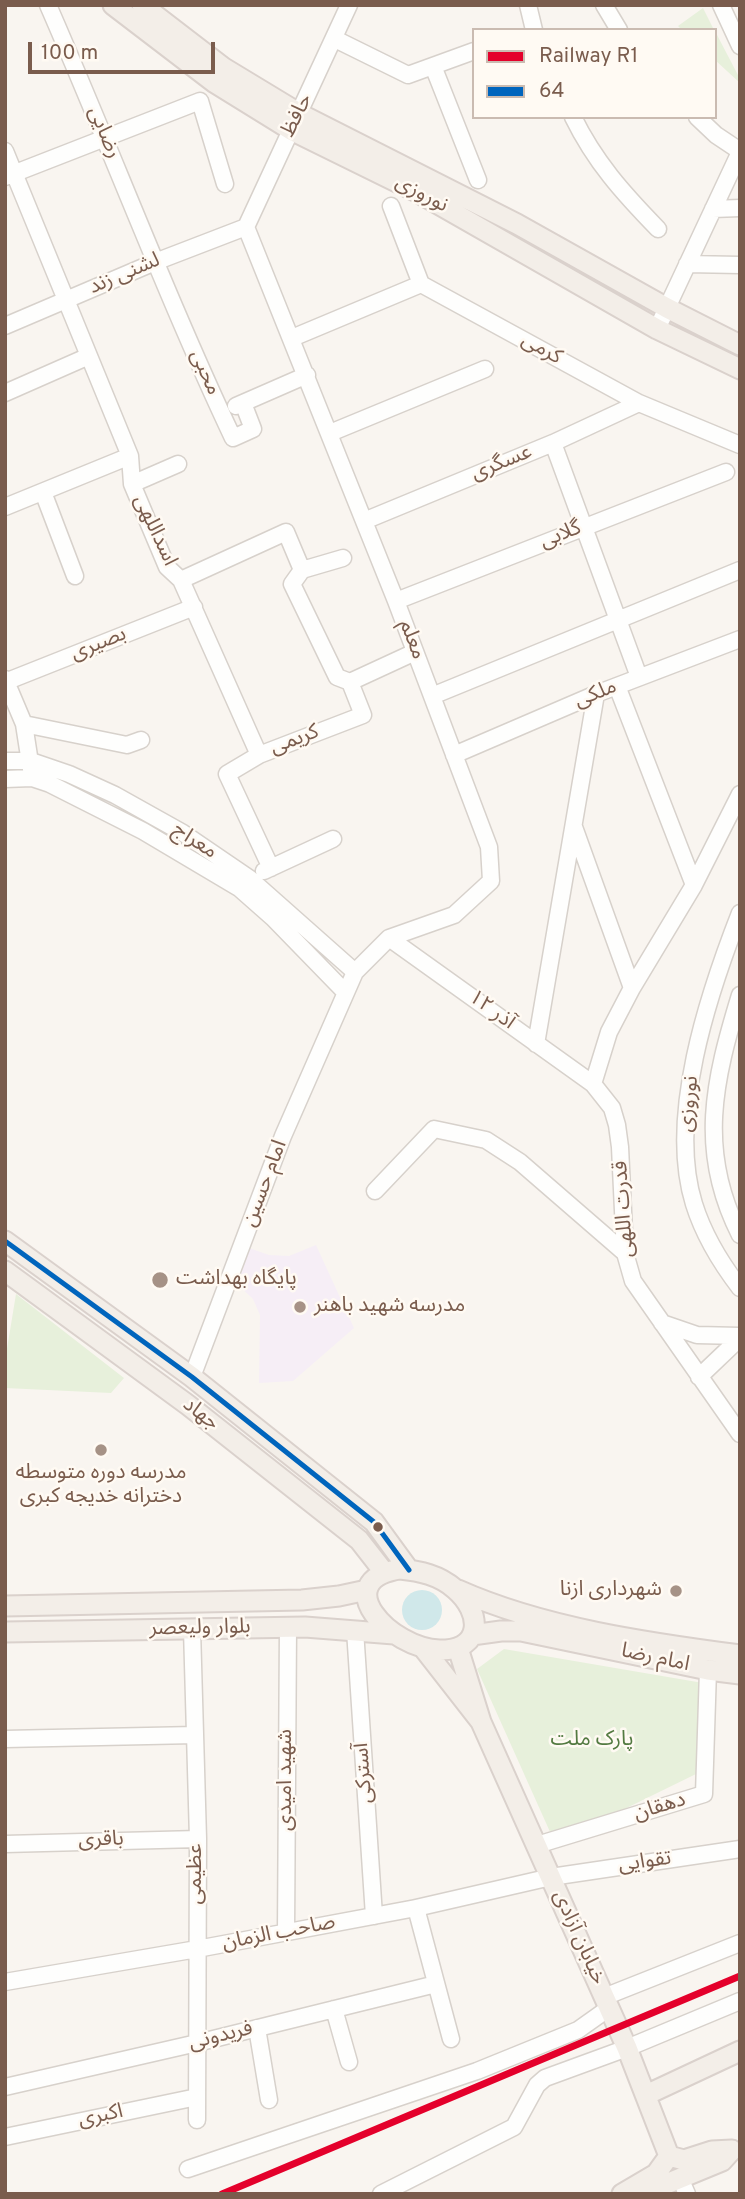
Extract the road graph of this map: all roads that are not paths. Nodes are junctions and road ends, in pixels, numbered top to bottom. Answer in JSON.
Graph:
{"nodes":[{"id":1,"x":48,"y":5,"type":"edge"},
{"id":2,"x":113,"y":5,"type":"edge"},
{"id":3,"x":142,"y":5,"type":"edge"},
{"id":4,"x":349,"y":5,"type":"edge"},
{"id":5,"x":528,"y":5,"type":"edge"},
{"id":6,"x":604,"y":5,"type":"edge"},
{"id":7,"x":729,"y":11,"type":"edge"},
{"id":8,"x":533,"y":28,"type":"edge"},
{"id":9,"x":619,"y":28,"type":"edge"},
{"id":10,"x":335,"y":39,"type":"junction"},
{"id":11,"x":740,"y":46,"type":"edge"},
{"id":12,"x":472,"y":52,"type":"edge"},
{"id":13,"x":433,"y":66,"type":"junction"},
{"id":14,"x":574,"y":119,"type":"edge"},
{"id":15,"x":699,"y":119,"type":"edge"},
{"id":16,"x":295,"y":122,"type":"junction"},
{"id":17,"x":106,"y":138,"type":"junction"},
{"id":18,"x":5,"y":151,"type":"edge"},
{"id":19,"x":740,"y":152,"type":"edge"},
{"id":20,"x":10,"y":175,"type":"edge"},
{"id":21,"x":478,"y":180,"type":"dead end"},
{"id":22,"x":225,"y":184,"type":"dead end"},
{"id":23,"x":391,"y":206,"type":"dead end"},
{"id":24,"x":740,"y":208,"type":"edge"},
{"id":25,"x":713,"y":209,"type":"junction"},
{"id":26,"x":246,"y":227,"type":"junction"},
{"id":27,"x":658,"y":229,"type":"dead end"},
{"id":28,"x":155,"y":262,"type":"junction"},
{"id":29,"x":687,"y":264,"type":"junction"},
{"id":30,"x":740,"y":265,"type":"edge"},
{"id":31,"x":421,"y":284,"type":"junction"},
{"id":32,"x":67,"y":299,"type":"junction"},
{"id":33,"x":667,"y":308,"type":"junction"},
{"id":34,"x":5,"y":326,"type":"edge"},
{"id":35,"x":657,"y":329,"type":"junction"},
{"id":36,"x":292,"y":338,"type":"junction"},
{"id":37,"x":740,"y":345,"type":"edge"},
{"id":38,"x":89,"y":356,"type":"junction"},
{"id":39,"x":485,"y":369,"type":"dead end"},
{"id":40,"x":740,"y":369,"type":"edge"},
{"id":41,"x":307,"y":375,"type":"junction"},
{"id":42,"x":5,"y":393,"type":"edge"},
{"id":43,"x":243,"y":403,"type":"junction"},
{"id":44,"x":639,"y":403,"type":"junction"},
{"id":45,"x":221,"y":413,"type":"junction"},
{"id":46,"x":330,"y":433,"type":"junction"},
{"id":47,"x":553,"y":443,"type":"junction"},
{"id":48,"x":740,"y":445,"type":"edge"},
{"id":49,"x":130,"y":456,"type":"junction"},
{"id":50,"x":178,"y":464,"type":"dead end"},
{"id":51,"x":726,"y":472,"type":"dead end"},
{"id":52,"x":132,"y":484,"type":"junction"},
{"id":53,"x":43,"y":492,"type":"junction"},
{"id":54,"x":5,"y":507,"type":"edge"},
{"id":55,"x":364,"y":520,"type":"junction"},
{"id":56,"x":584,"y":527,"type":"junction"},
{"id":57,"x":343,"y":558,"type":"dead end"},
{"id":58,"x":302,"y":570,"type":"junction"},
{"id":59,"x":740,"y":570,"type":"edge"},
{"id":60,"x":75,"y":576,"type":"dead end"},
{"id":61,"x":181,"y":580,"type":"junction"},
{"id":62,"x":396,"y":601,"type":"junction"},
{"id":63,"x":194,"y":607,"type":"junction"},
{"id":64,"x":619,"y":621,"type":"junction"},
{"id":65,"x":740,"y":639,"type":"edge"},
{"id":66,"x":415,"y":652,"type":"junction"},
{"id":67,"x":639,"y":677,"type":"junction"},
{"id":68,"x":6,"y":681,"type":"edge"},
{"id":69,"x":350,"y":682,"type":"junction"},
{"id":70,"x":617,"y":686,"type":"junction"},
{"id":71,"x":596,"y":694,"type":"junction"},
{"id":72,"x":432,"y":696,"type":"junction"},
{"id":73,"x":24,"y":724,"type":"junction"},
{"id":74,"x":141,"y":740,"type":"dead end"},
{"id":75,"x":259,"y":755,"type":"junction"},
{"id":76,"x":454,"y":755,"type":"junction"},
{"id":77,"x":5,"y":761,"type":"edge"},
{"id":78,"x":31,"y":761,"type":"junction"},
{"id":79,"x":32,"y":778,"type":"junction"},
{"id":80,"x":5,"y":779,"type":"edge"},
{"id":81,"x":740,"y":794,"type":"edge"},
{"id":82,"x":573,"y":825,"type":"junction"},
{"id":83,"x":332,"y":839,"type":"dead end"},
{"id":84,"x":271,"y":868,"type":"junction"},
{"id":85,"x":248,"y":878,"type":"junction"},
{"id":86,"x":694,"y":885,"type":"junction"},
{"id":87,"x":740,"y":914,"type":"edge"},
{"id":88,"x":389,"y":938,"type":"junction"},
{"id":89,"x":355,"y":972,"type":"junction"},
{"id":90,"x":632,"y":988,"type":"junction"},
{"id":91,"x":345,"y":992,"type":"junction"},
{"id":92,"x":740,"y":995,"type":"edge"},
{"id":93,"x":536,"y":1044,"type":"junction"},
{"id":94,"x":593,"y":1084,"type":"junction"},
{"id":95,"x":375,"y":1191,"type":"dead end"},
{"id":96,"x":740,"y":1235,"type":"edge"},
{"id":97,"x":5,"y":1241,"type":"edge"},
{"id":98,"x":625,"y":1253,"type":"junction"},
{"id":99,"x":5,"y":1271,"type":"edge"},
{"id":100,"x":57,"y":1280,"type":"junction"},
{"id":101,"x":740,"y":1288,"type":"edge"},
{"id":102,"x":41,"y":1297,"type":"junction"},
{"id":103,"x":662,"y":1323,"type":"junction"},
{"id":104,"x":740,"y":1337,"type":"edge"},
{"id":105,"x":192,"y":1377,"type":"junction"},
{"id":106,"x":699,"y":1377,"type":"junction"},
{"id":107,"x":740,"y":1434,"type":"edge"},
{"id":108,"x":374,"y":1522,"type":"junction"},
{"id":109,"x":359,"y":1540,"type":"junction"},
{"id":110,"x":409,"y":1570,"type":"junction"},
{"id":111,"x":384,"y":1572,"type":"junction"},
{"id":112,"x":454,"y":1588,"type":"junction"},
{"id":113,"x":367,"y":1590,"type":"junction"},
{"id":114,"x":302,"y":1600,"type":"junction"},
{"id":115,"x":5,"y":1606,"type":"edge"},
{"id":116,"x":297,"y":1627,"type":"junction"},
{"id":117,"x":192,"y":1629,"type":"junction"},
{"id":118,"x":355,"y":1630,"type":"junction"},
{"id":119,"x":5,"y":1632,"type":"edge"},
{"id":120,"x":394,"y":1634,"type":"junction"},
{"id":121,"x":574,"y":1635,"type":"junction"},
{"id":122,"x":465,"y":1642,"type":"junction"},
{"id":123,"x":424,"y":1649,"type":"junction"},
{"id":124,"x":740,"y":1655,"type":"edge"},
{"id":125,"x":708,"y":1670,"type":"junction"},
{"id":126,"x":740,"y":1674,"type":"edge"},
{"id":127,"x":481,"y":1722,"type":"junction"},
{"id":128,"x":195,"y":1735,"type":"junction"},
{"id":129,"x":5,"y":1739,"type":"edge"},
{"id":130,"x":198,"y":1839,"type":"junction"},
{"id":131,"x":5,"y":1844,"type":"edge"},
{"id":132,"x":537,"y":1845,"type":"junction"},
{"id":133,"x":740,"y":1849,"type":"edge"},
{"id":134,"x":551,"y":1877,"type":"junction"},
{"id":135,"x":415,"y":1908,"type":"junction"},
{"id":136,"x":374,"y":1916,"type":"junction"},
{"id":137,"x":286,"y":1932,"type":"junction"},
{"id":138,"x":740,"y":1943,"type":"edge"},
{"id":139,"x":197,"y":1949,"type":"junction"},
{"id":140,"x":5,"y":1982,"type":"edge"},
{"id":141,"x":436,"y":1983,"type":"junction"},
{"id":142,"x":740,"y":2001,"type":"edge"},
{"id":143,"x":606,"y":2002,"type":"junction"},
{"id":144,"x":334,"y":2009,"type":"junction"},
{"id":145,"x":257,"y":2028,"type":"junction"},
{"id":146,"x":451,"y":2039,"type":"dead end"},
{"id":147,"x":197,"y":2043,"type":"junction"},
{"id":148,"x":627,"y":2048,"type":"junction"},
{"id":149,"x":740,"y":2051,"type":"edge"},
{"id":150,"x":349,"y":2062,"type":"dead end"},
{"id":151,"x":5,"y":2087,"type":"edge"},
{"id":152,"x":646,"y":2095,"type":"junction"},
{"id":153,"x":197,"y":2096,"type":"junction"},
{"id":154,"x":269,"y":2100,"type":"dead end"},
{"id":155,"x":197,"y":2120,"type":"dead end"},
{"id":156,"x":5,"y":2137,"type":"edge"},
{"id":157,"x":736,"y":2149,"type":"edge"},
{"id":158,"x":669,"y":2157,"type":"junction"},
{"id":159,"x":188,"y":2169,"type":"dead end"},
{"id":160,"x":684,"y":2186,"type":"edge"},
{"id":161,"x":381,"y":2194,"type":"edge"},
{"id":162,"x":622,"y":2194,"type":"edge"},
{"id":163,"x":642,"y":2194,"type":"edge"}],
"edges":[{"from":1,"to":17,"type":"street","name":"رضایی"},
{"from":2,"to":16,"type":"main road","name":"نوروزی"},
{"from":3,"to":16,"type":"main road","name":"نوروزی"},
{"from":4,"to":10,"type":"street","name":"حافظ"},
{"from":5,"to":8,"type":"street"},
{"from":6,"to":9,"type":"street"},
{"from":7,"to":11,"type":"street"},
{"from":10,"to":13,"type":"street"},
{"from":10,"to":16,"type":"street","name":"حافظ"},
{"from":12,"to":13,"type":"street"},
{"from":13,"to":21,"type":"street"},
{"from":14,"to":27,"type":"street"},
{"from":15,"to":19,"type":"street"},
{"from":16,"to":26,"type":"street","name":"حافظ"},
{"from":16,"to":33,"type":"main road","name":"نوروزی"},
{"from":16,"to":35,"type":"main road","name":"نوروزی"},
{"from":17,"to":20,"type":"street"},
{"from":17,"to":22,"type":"street"},
{"from":17,"to":28,"type":"street","name":"رضایی"},
{"from":18,"to":20,"type":"street","name":"اسداللهی"},
{"from":19,"to":25,"type":"street"},
{"from":20,"to":32,"type":"street","name":"اسداللهی"},
{"from":23,"to":31,"type":"street"},
{"from":24,"to":25,"type":"street"},
{"from":25,"to":29,"type":"street"},
{"from":26,"to":28,"type":"street","name":"لشنی زند"},
{"from":26,"to":36,"type":"street","name":"معلم"},
{"from":28,"to":32,"type":"street","name":"لشنی زند"},
{"from":28,"to":45,"type":"street","name":"محبی"},
{"from":29,"to":30,"type":"street"},
{"from":29,"to":33,"type":"street"},
{"from":31,"to":36,"type":"street"},
{"from":31,"to":44,"type":"street","name":"کرمی"},
{"from":32,"to":34,"type":"street","name":"لشنی زند"},
{"from":32,"to":38,"type":"street","name":"اسداللهی"},
{"from":33,"to":35,"type":"street"},
{"from":33,"to":37,"type":"main road","name":"نوروزی"},
{"from":35,"to":40,"type":"main road","name":"نوروزی"},
{"from":36,"to":41,"type":"street","name":"معلم"},
{"from":38,"to":42,"type":"street"},
{"from":38,"to":49,"type":"street","name":"اسداللهی"},
{"from":39,"to":46,"type":"street"},
{"from":41,"to":43,"type":"street"},
{"from":41,"to":46,"type":"street","name":"معلم"},
{"from":43,"to":45,"type":"street"},
{"from":43,"to":45,"type":"street","name":"محبی"},
{"from":44,"to":47,"type":"street","name":"عسگری"},
{"from":44,"to":48,"type":"street","name":"کرمی"},
{"from":46,"to":55,"type":"street","name":"معلم"},
{"from":47,"to":55,"type":"street","name":"عسگری"},
{"from":47,"to":56,"type":"street"},
{"from":49,"to":52,"type":"street","name":"اسداللهی"},
{"from":49,"to":53,"type":"street"},
{"from":50,"to":52,"type":"street"},
{"from":51,"to":56,"type":"street","name":"گلابی"},
{"from":52,"to":61,"type":"street","name":"اسداللهی"},
{"from":53,"to":54,"type":"street"},
{"from":53,"to":60,"type":"street"},
{"from":55,"to":62,"type":"street","name":"معلم"},
{"from":56,"to":62,"type":"street","name":"گلابی"},
{"from":56,"to":64,"type":"street"},
{"from":57,"to":58,"type":"street"},
{"from":58,"to":61,"type":"street"},
{"from":58,"to":69,"type":"street"},
{"from":59,"to":64,"type":"street"},
{"from":61,"to":63,"type":"street","name":"اسداللهی"},
{"from":62,"to":66,"type":"street","name":"معلم"},
{"from":63,"to":68,"type":"street","name":"بصیری"},
{"from":63,"to":75,"type":"street","name":"اسداللهی"},
{"from":64,"to":67,"type":"street"},
{"from":64,"to":72,"type":"street"},
{"from":65,"to":67,"type":"street","name":"ملکی"},
{"from":66,"to":69,"type":"street"},
{"from":66,"to":72,"type":"street","name":"معلم"},
{"from":67,"to":70,"type":"street","name":"ملکی"},
{"from":68,"to":73,"type":"street"},
{"from":69,"to":75,"type":"street","name":"کریمی"},
{"from":70,"to":71,"type":"street","name":"ملکی"},
{"from":70,"to":86,"type":"street"},
{"from":71,"to":76,"type":"street","name":"ملکی"},
{"from":71,"to":82,"type":"street"},
{"from":72,"to":76,"type":"street","name":"معلم"},
{"from":73,"to":74,"type":"street"},
{"from":73,"to":78,"type":"street"},
{"from":75,"to":84,"type":"street","name":"کریمی"},
{"from":76,"to":88,"type":"street","name":"معلم"},
{"from":77,"to":78,"type":"street","name":"معراج"},
{"from":78,"to":79,"type":"street"},
{"from":78,"to":85,"type":"street","name":"معراج"},
{"from":79,"to":80,"type":"street","name":"معراج"},
{"from":79,"to":91,"type":"street","name":"معراج"},
{"from":81,"to":86,"type":"street"},
{"from":82,"to":90,"type":"street"},
{"from":82,"to":93,"type":"street"},
{"from":83,"to":84,"type":"street"},
{"from":84,"to":85,"type":"street"},
{"from":85,"to":89,"type":"street","name":"معراج"},
{"from":86,"to":90,"type":"street"},
{"from":87,"to":101,"type":"street","name":"نوروزی"},
{"from":88,"to":89,"type":"street","name":"معلم"},
{"from":88,"to":93,"type":"street","name":"۱۲ آذر"},
{"from":89,"to":91,"type":"street","name":"معلم"},
{"from":90,"to":94,"type":"street"},
{"from":91,"to":105,"type":"street","name":"امام حسین"},
{"from":92,"to":96,"type":"street","name":"نوروزی"},
{"from":93,"to":94,"type":"street","name":"۱۲ آذر"},
{"from":94,"to":98,"type":"street","name":"قدرت اللهی"},
{"from":95,"to":98,"type":"street"},
{"from":97,"to":100,"type":"main road","name":"جهاد"},
{"from":98,"to":103,"type":"street","name":"قدرت اللهی"},
{"from":99,"to":102,"type":"main road","name":"جهاد"},
{"from":100,"to":102,"type":"main road"},
{"from":100,"to":105,"type":"main road","name":"جهاد"},
{"from":102,"to":109,"type":"main road","name":"جهاد"},
{"from":103,"to":104,"type":"street"},
{"from":103,"to":106,"type":"street","name":"قدرت اللهی"},
{"from":104,"to":106,"type":"street"},
{"from":105,"to":108,"type":"main road","name":"جهاد"},
{"from":106,"to":107,"type":"street","name":"قدرت اللهی"},
{"from":108,"to":109,"type":"main road"},
{"from":108,"to":110,"type":"main road","name":"جهاد"},
{"from":109,"to":111,"type":"main road","name":"جهاد"},
{"from":110,"to":111,"type":"main road"},
{"from":110,"to":112,"type":"main road"},
{"from":111,"to":113,"type":"main road"},
{"from":112,"to":121,"type":"main road"},
{"from":112,"to":122,"type":"main road"},
{"from":113,"to":114,"type":"main road","name":"بلوار ولیعصر"},
{"from":113,"to":120,"type":"main road"},
{"from":114,"to":115,"type":"main road","name":"بلوار ولیعصر"},
{"from":114,"to":116,"type":"main road"},
{"from":116,"to":117,"type":"main road","name":"بلوار ولیعصر"},
{"from":116,"to":118,"type":"main road","name":"بلوار ولیعصر"},
{"from":116,"to":137,"type":"street","name":"شهید امیدی"},
{"from":117,"to":119,"type":"main road","name":"بلوار ولیعصر"},
{"from":117,"to":128,"type":"street","name":"عظیمی"},
{"from":118,"to":120,"type":"main road","name":"بلوار ولیعصر"},
{"from":118,"to":136,"type":"street","name":"آسترکی"},
{"from":120,"to":123,"type":"main road"},
{"from":121,"to":122,"type":"main road"},
{"from":121,"to":124,"type":"main road","name":"امام رضا"},
{"from":121,"to":125,"type":"main road","name":"امام رضا"},
{"from":122,"to":123,"type":"main road"},
{"from":122,"to":127,"type":"main road"},
{"from":123,"to":127,"type":"main road"},
{"from":125,"to":126,"type":"main road","name":"امام رضا"},
{"from":125,"to":132,"type":"street","name":"دهقان"},
{"from":127,"to":132,"type":"main road","name":"خیابان آزادی"},
{"from":128,"to":129,"type":"street"},
{"from":128,"to":130,"type":"street","name":"عظیمی"},
{"from":130,"to":131,"type":"street","name":"باقری"},
{"from":130,"to":139,"type":"street","name":"عظیمی"},
{"from":132,"to":134,"type":"main road","name":"خیابان آزادی"},
{"from":133,"to":134,"type":"street","name":"تقوایی"},
{"from":134,"to":135,"type":"street","name":"صاحب الزمان"},
{"from":134,"to":143,"type":"main road","name":"خیابان آزادی"},
{"from":135,"to":136,"type":"street","name":"صاحب الزمان"},
{"from":135,"to":141,"type":"street"},
{"from":136,"to":137,"type":"street","name":"صاحب الزمان"},
{"from":137,"to":139,"type":"street","name":"صاحب الزمان"},
{"from":138,"to":143,"type":"street"},
{"from":139,"to":140,"type":"street","name":"صاحب الزمان"},
{"from":139,"to":147,"type":"street","name":"عظیمی"},
{"from":141,"to":144,"type":"street","name":"فریدونی"},
{"from":141,"to":146,"type":"street"},
{"from":142,"to":148,"type":"street"},
{"from":143,"to":148,"type":"main road","name":"خیابان آزادی"},
{"from":143,"to":159,"type":"street"},
{"from":144,"to":145,"type":"street","name":"فریدونی"},
{"from":144,"to":150,"type":"street"},
{"from":145,"to":147,"type":"street","name":"فریدونی"},
{"from":145,"to":154,"type":"street"},
{"from":147,"to":151,"type":"street","name":"فریدونی"},
{"from":147,"to":153,"type":"street","name":"عظیمی"},
{"from":148,"to":152,"type":"main road","name":"خیابان آزادی"},
{"from":148,"to":161,"type":"street"},
{"from":149,"to":152,"type":"main road"},
{"from":152,"to":158,"type":"main road","name":"خیابان آزادی"},
{"from":153,"to":155,"type":"street","name":"عظیمی"},
{"from":153,"to":156,"type":"street","name":"اکبری"},
{"from":157,"to":158,"type":"main road"},
{"from":157,"to":160,"type":"main road"},
{"from":158,"to":162,"type":"main road"},
{"from":160,"to":163,"type":"main road"}]}
